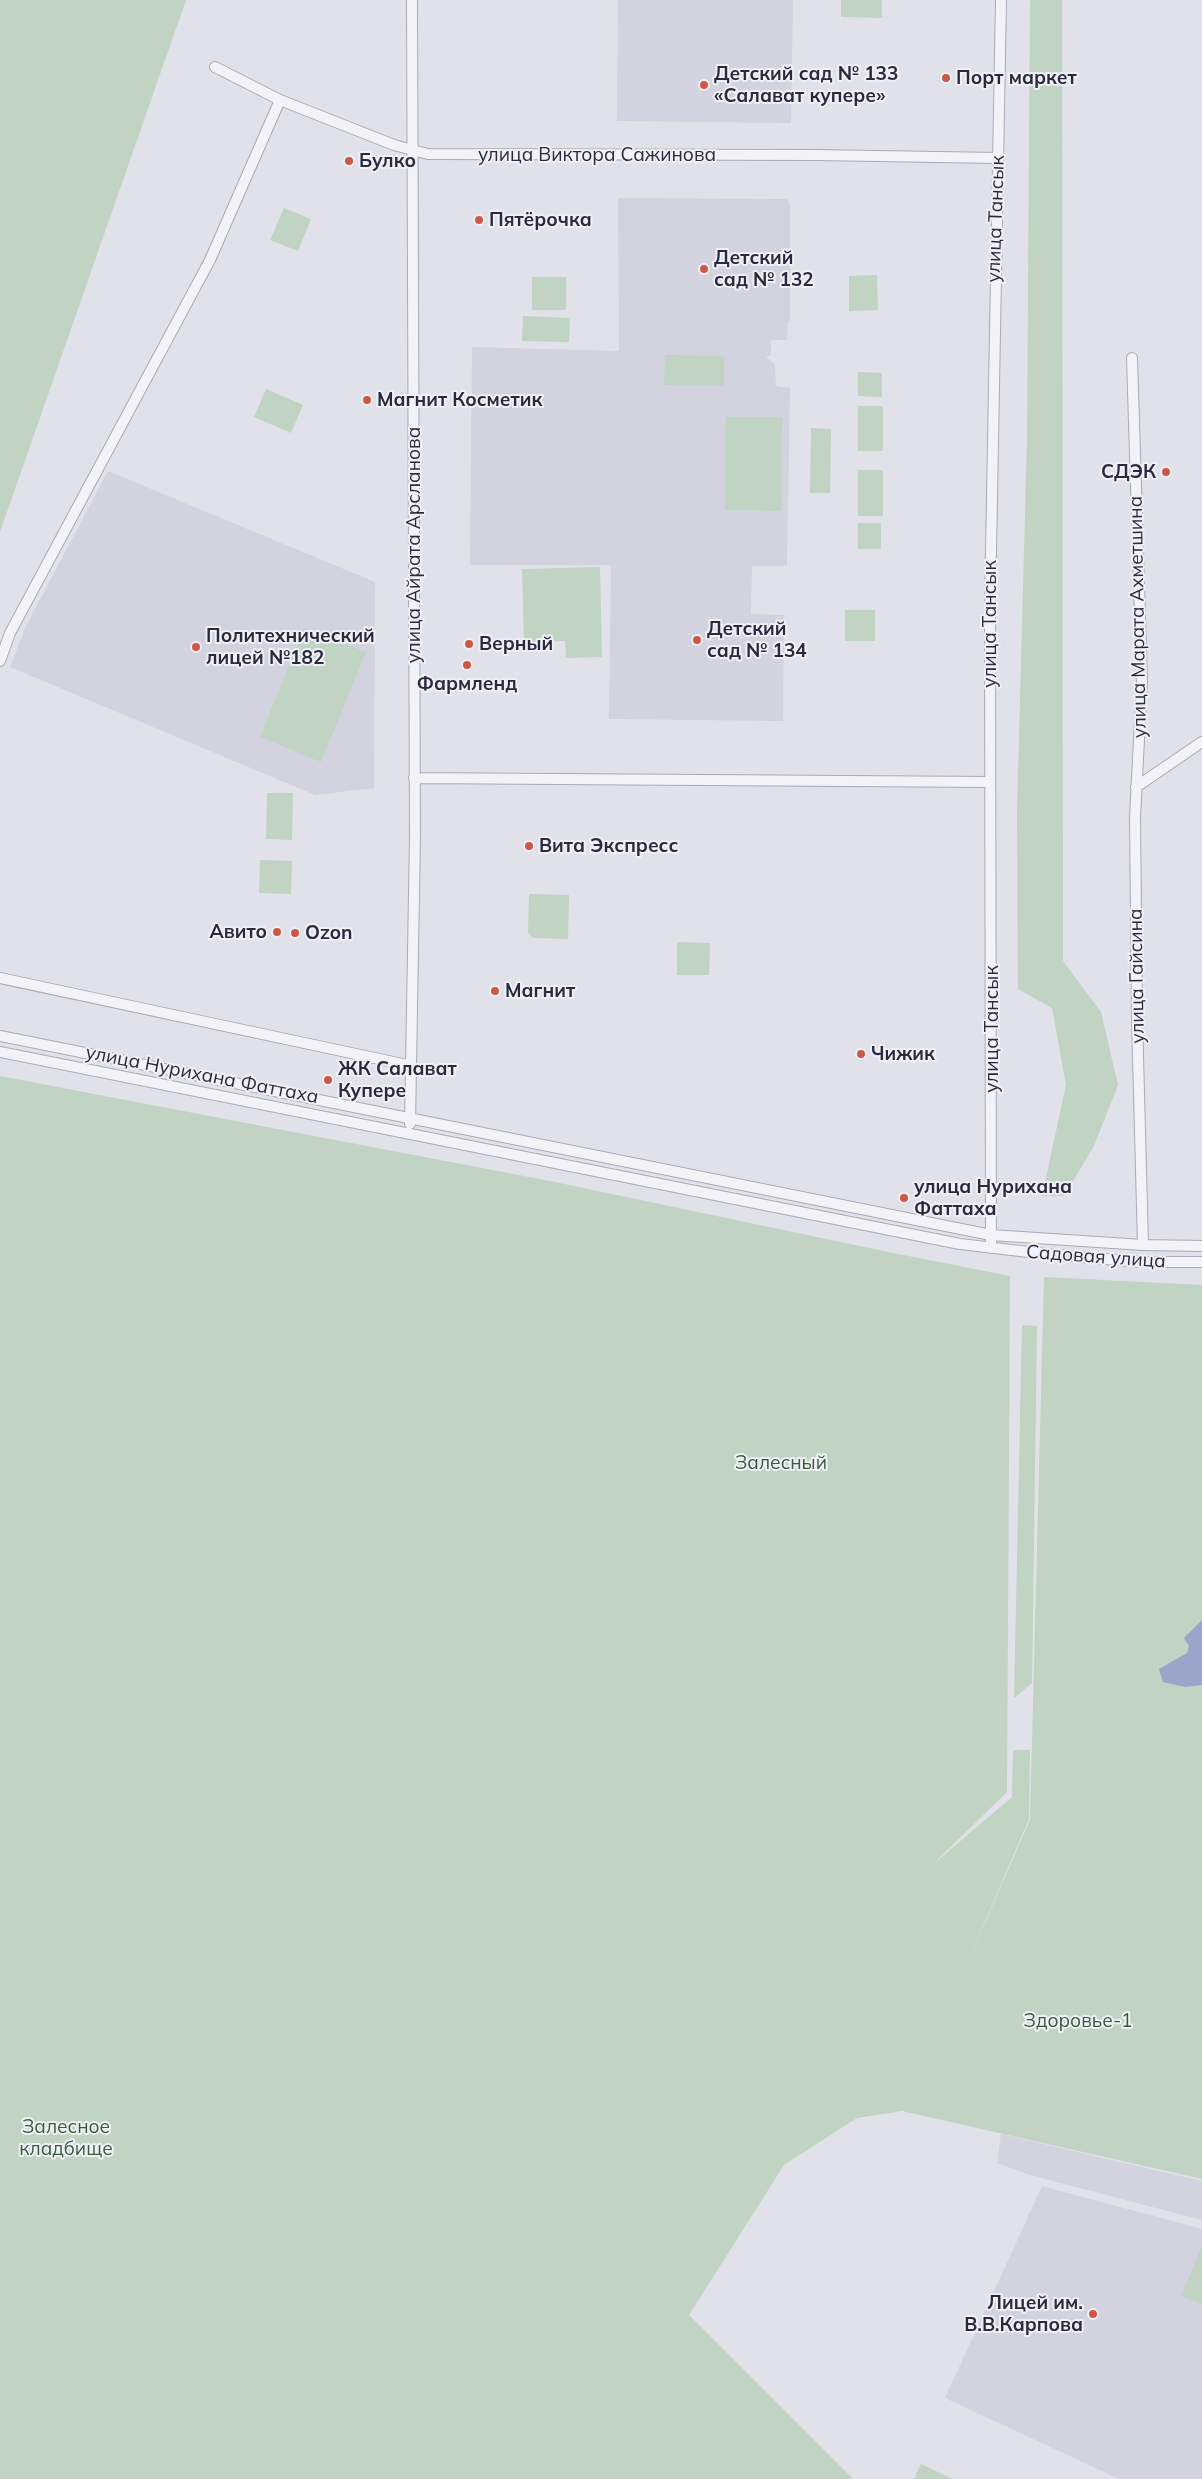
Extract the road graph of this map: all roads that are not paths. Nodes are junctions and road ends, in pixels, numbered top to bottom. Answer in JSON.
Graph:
{"nodes":[{"id":1,"x":412,"y":0,"type":"edge"},
{"id":2,"x":1001,"y":0,"type":"edge"},
{"id":3,"x":214,"y":67,"type":"dead end"},
{"id":4,"x":280,"y":100,"type":"junction"},
{"id":5,"x":413,"y":151,"type":"junction"},
{"id":6,"x":998,"y":158,"type":"junction"},
{"id":7,"x":1132,"y":358,"type":"dead end"},
{"id":8,"x":0,"y":661,"type":"edge"},
{"id":9,"x":1202,"y":742,"type":"edge"},
{"id":10,"x":414,"y":778,"type":"junction"},
{"id":11,"x":990,"y":782,"type":"junction"},
{"id":12,"x":1136,"y":787,"type":"junction"},
{"id":13,"x":0,"y":978,"type":"edge"},
{"id":14,"x":0,"y":1036,"type":"edge"},
{"id":15,"x":0,"y":1052,"type":"edge"},
{"id":16,"x":412,"y":1066,"type":"junction"},
{"id":17,"x":410,"y":1119,"type":"junction"},
{"id":18,"x":409,"y":1133,"type":"junction"},
{"id":19,"x":992,"y":1235,"type":"junction"},
{"id":20,"x":1143,"y":1246,"type":"junction"},
{"id":21,"x":1202,"y":1246,"type":"edge"},
{"id":22,"x":991,"y":1248,"type":"junction"},
{"id":23,"x":1202,"y":1262,"type":"edge"}],
"edges":[{"from":1,"to":5,"type":"street","name":"улица Айрата Арсланова"},
{"from":2,"to":6,"type":"street","name":"улица Тансык"},
{"from":3,"to":4,"type":"street","name":"улица Виктора Сажинова"},
{"from":4,"to":5,"type":"street","name":"улица Виктора Сажинова"},
{"from":4,"to":8,"type":"street"},
{"from":5,"to":6,"type":"street","name":"улица Виктора Сажинова"},
{"from":5,"to":10,"type":"street","name":"улица Айрата Арсланова"},
{"from":6,"to":11,"type":"street","name":"улица Тансык"},
{"from":7,"to":12,"type":"street","name":"улица Марата Ахметшина"},
{"from":9,"to":12,"type":"street"},
{"from":10,"to":11,"type":"street"},
{"from":10,"to":16,"type":"street","name":"улица Айрата Арсланова"},
{"from":11,"to":19,"type":"street","name":"улица Тансык"},
{"from":12,"to":20,"type":"street","name":"улица Гайсина"},
{"from":13,"to":16,"type":"street"},
{"from":14,"to":17,"type":"street","name":"улица Нурихана Фаттаха"},
{"from":15,"to":18,"type":"street","name":"улица Нурихана Фаттаха"},
{"from":16,"to":17,"type":"street","name":"улица Айрата Арсланова"},
{"from":17,"to":18,"type":"street","name":"улица Айрата Арсланова"},
{"from":17,"to":19,"type":"street","name":"улица Нурихана Фаттаха"},
{"from":18,"to":22,"type":"street","name":"улица Нурихана Фаттаха"},
{"from":19,"to":20,"type":"street","name":"Садовая улица"},
{"from":19,"to":22,"type":"street","name":"улица Тансык"},
{"from":20,"to":21,"type":"street","name":"Садовая улица"},
{"from":22,"to":23,"type":"street","name":"Садовая улица"}]}
